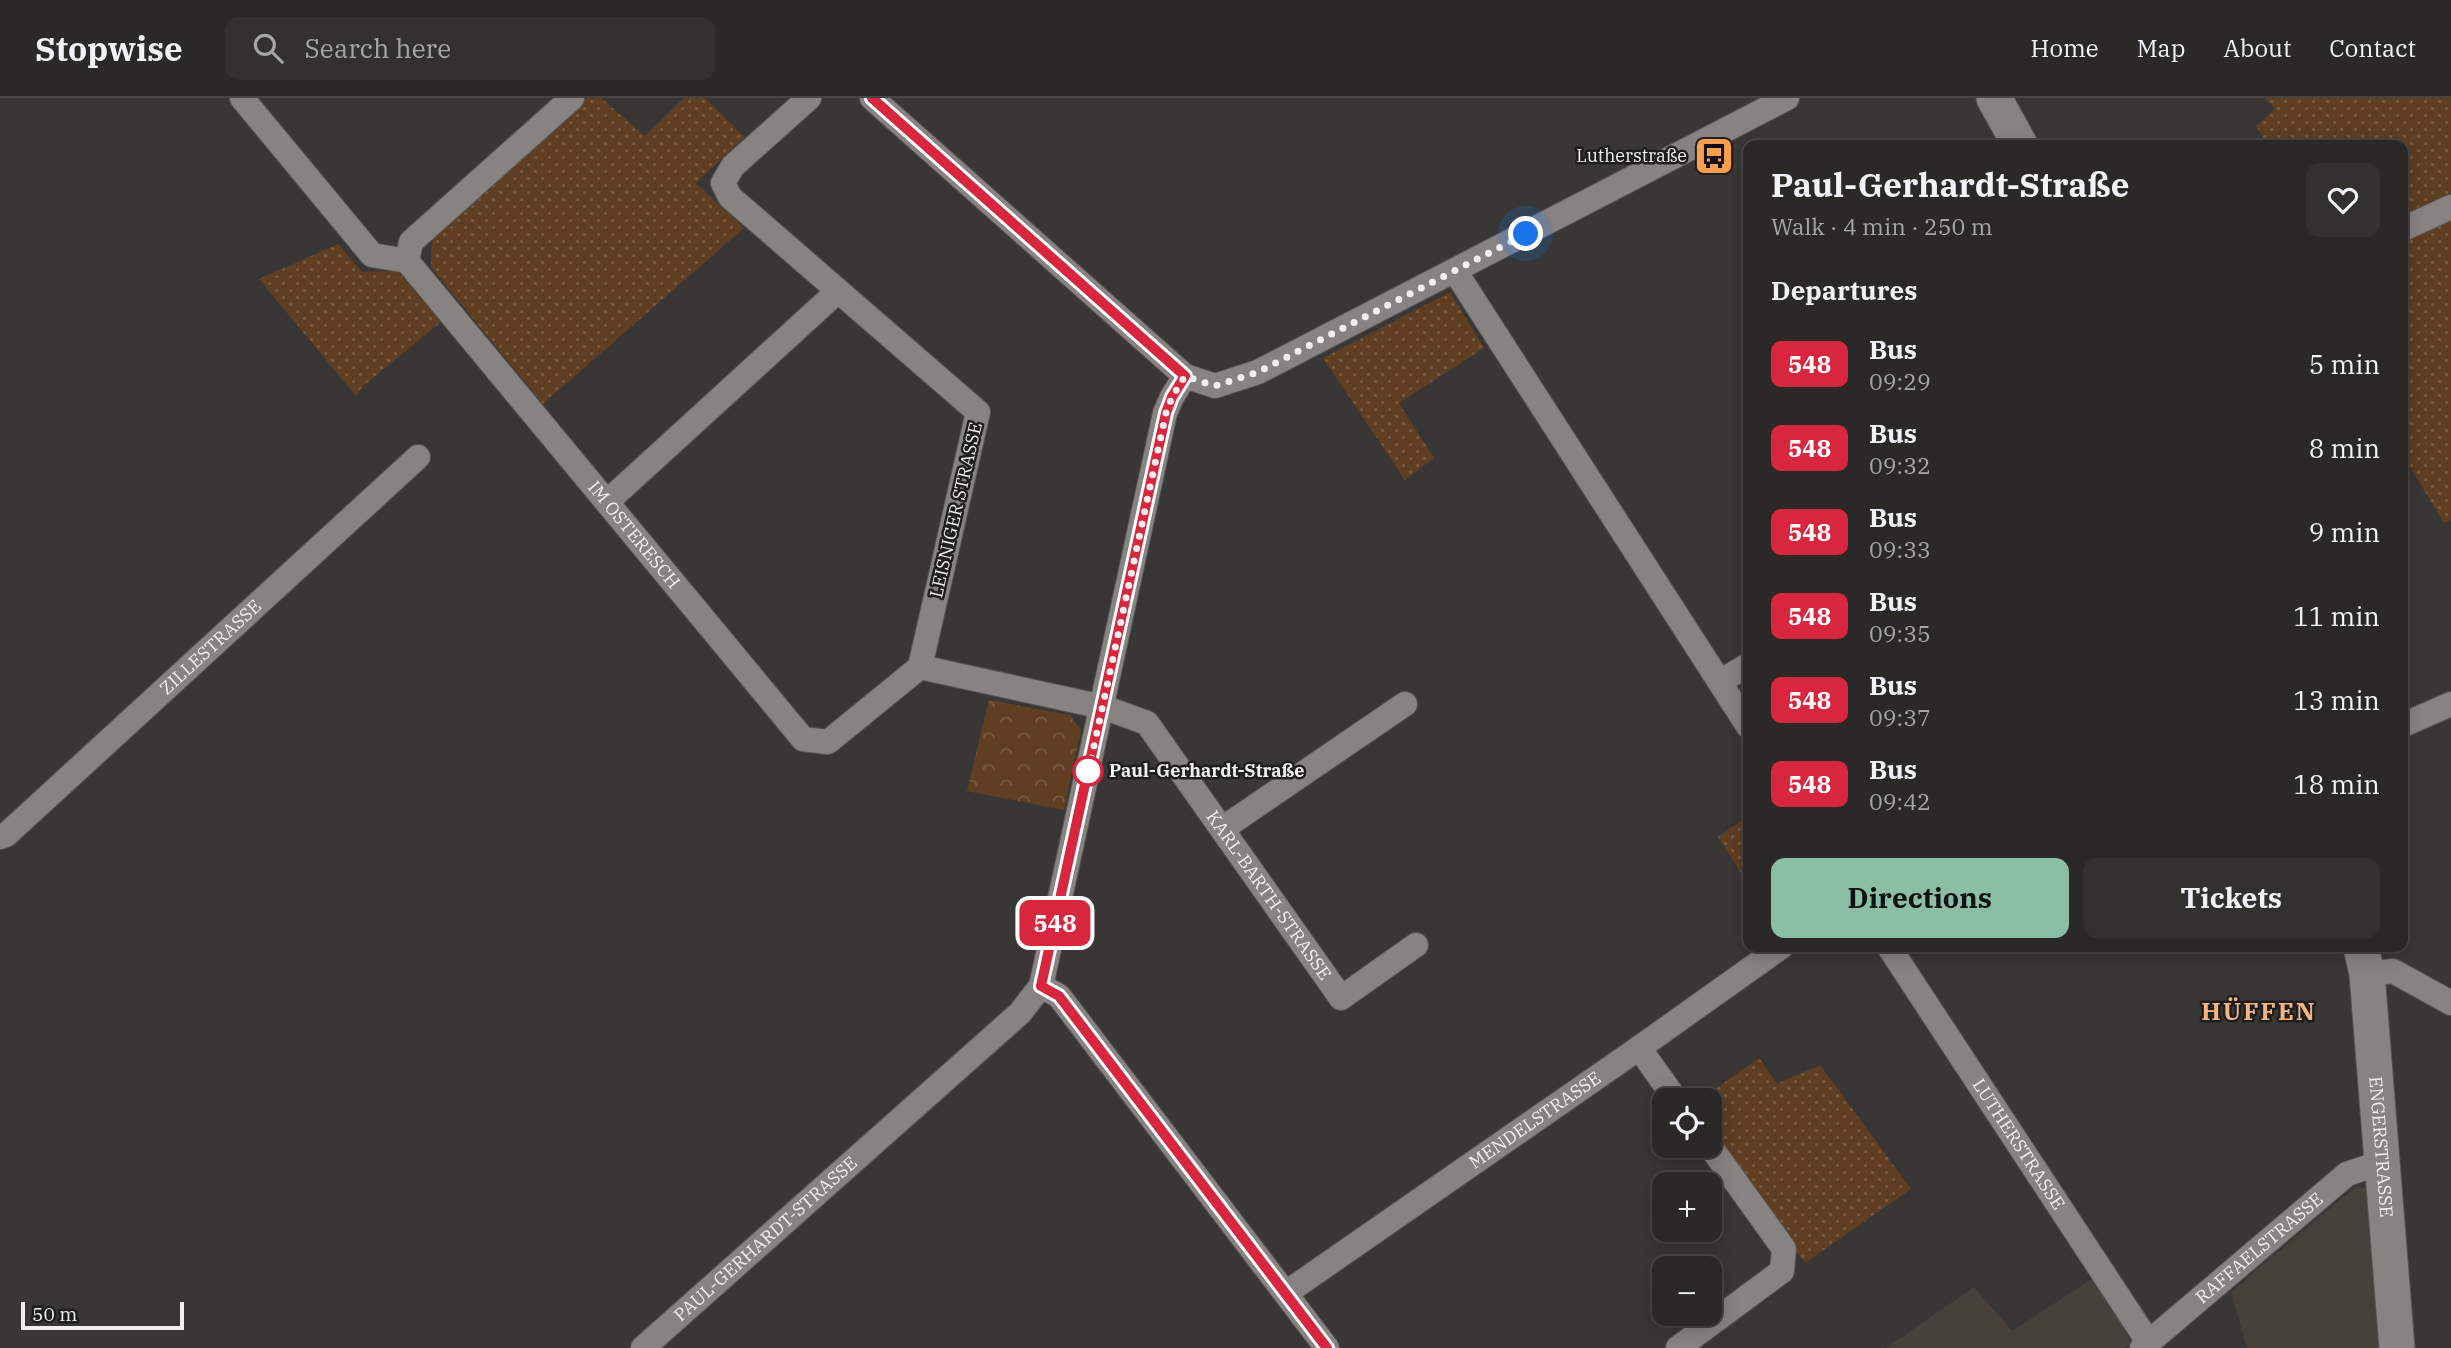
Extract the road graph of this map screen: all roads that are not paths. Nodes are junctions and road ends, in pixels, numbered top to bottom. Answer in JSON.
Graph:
{"nodes":[{"id":1,"x":242,"y":98,"type":"edge"},
{"id":2,"x":572,"y":98,"type":"edge"},
{"id":3,"x":809,"y":98,"type":"edge"},
{"id":4,"x":872,"y":98,"type":"edge"},
{"id":5,"x":1787,"y":98,"type":"edge"},
{"id":6,"x":1994,"y":98,"type":"edge"},
{"id":7,"x":2017,"y":140,"type":"edge"},
{"id":8,"x":2451,"y":207,"type":"edge"},
{"id":9,"x":2408,"y":227,"type":"edge"},
{"id":10,"x":407,"y":261,"type":"junction"},
{"id":11,"x":1455,"y":271,"type":"junction"},
{"id":12,"x":838,"y":290,"type":"junction"},
{"id":13,"x":1185,"y":376,"type":"junction"},
{"id":14,"x":418,"y":457,"type":"dead end"},
{"id":15,"x":608,"y":501,"type":"junction"},
{"id":16,"x":920,"y":667,"type":"junction"},
{"id":17,"x":1743,"y":668,"type":"edge"},
{"id":18,"x":1720,"y":681,"type":"junction"},
{"id":19,"x":1405,"y":704,"type":"dead end"},
{"id":20,"x":2451,"y":704,"type":"edge"},
{"id":21,"x":1103,"y":707,"type":"junction"},
{"id":22,"x":1743,"y":718,"type":"edge"},
{"id":23,"x":2408,"y":724,"type":"edge"},
{"id":24,"x":1222,"y":829,"type":"junction"},
{"id":25,"x":2,"y":834,"type":"edge"},
{"id":26,"x":1416,"y":945,"type":"dead end"},
{"id":27,"x":1774,"y":952,"type":"edge"},
{"id":28,"x":1892,"y":952,"type":"edge"},
{"id":29,"x":2364,"y":960,"type":"edge"},
{"id":30,"x":1041,"y":986,"type":"junction"},
{"id":31,"x":2451,"y":1003,"type":"edge"},
{"id":32,"x":1639,"y":1048,"type":"junction"},
{"id":33,"x":1668,"y":1088,"type":"edge"},
{"id":34,"x":1719,"y":1158,"type":"edge"},
{"id":35,"x":2383,"y":1162,"type":"junction"},
{"id":36,"x":1286,"y":1293,"type":"junction"},
{"id":37,"x":2145,"y":1345,"type":"edge"},
{"id":38,"x":643,"y":1348,"type":"edge"},
{"id":39,"x":1327,"y":1348,"type":"edge"},
{"id":40,"x":1678,"y":1348,"type":"edge"},
{"id":41,"x":2397,"y":1348,"type":"edge"}],
"edges":[{"from":1,"to":10,"type":"street"},
{"from":2,"to":10,"type":"street"},
{"from":3,"to":12,"type":"street","name":"LEISNIGER STRASSE"},
{"from":4,"to":13,"type":"street"},
{"from":5,"to":11,"type":"street"},
{"from":6,"to":7,"type":"main road"},
{"from":8,"to":9,"type":"street"},
{"from":10,"to":15,"type":"street","name":"IM OSTERESCH"},
{"from":11,"to":13,"type":"street"},
{"from":11,"to":18,"type":"street"},
{"from":12,"to":15,"type":"street"},
{"from":12,"to":16,"type":"street","name":"LEISNIGER STRASSE"},
{"from":13,"to":21,"type":"street","name":"PAUL-GERHARDT-STRASSE"},
{"from":14,"to":25,"type":"street","name":"ZILLESTRASSE"},
{"from":15,"to":16,"type":"street","name":"IM OSTERESCH"},
{"from":16,"to":21,"type":"street"},
{"from":17,"to":18,"type":"street"},
{"from":18,"to":22,"type":"street"},
{"from":19,"to":24,"type":"street"},
{"from":20,"to":23,"type":"street"},
{"from":21,"to":24,"type":"street","name":"KARL-BARTH-STRASSE"},
{"from":21,"to":30,"type":"street","name":"PAUL-GERHARDT-STRASSE"},
{"from":24,"to":26,"type":"street","name":"KARL-BARTH-STRASSE"},
{"from":27,"to":32,"type":"street","name":"MENDELSTRASSE"},
{"from":28,"to":37,"type":"street","name":"LUTHERSTRASSE"},
{"from":29,"to":31,"type":"street"},
{"from":29,"to":35,"type":"main road","name":"ENGERSTRASSE"},
{"from":30,"to":36,"type":"street"},
{"from":30,"to":38,"type":"street","name":"PAUL-GERHARDT-STRASSE"},
{"from":32,"to":33,"type":"street"},
{"from":32,"to":36,"type":"street","name":"MENDELSTRASSE"},
{"from":34,"to":40,"type":"street"},
{"from":35,"to":37,"type":"street","name":"RAFFAELSTRASSE"},
{"from":35,"to":41,"type":"main road","name":"ENGERSTRASSE"},
{"from":36,"to":39,"type":"street"}]}
